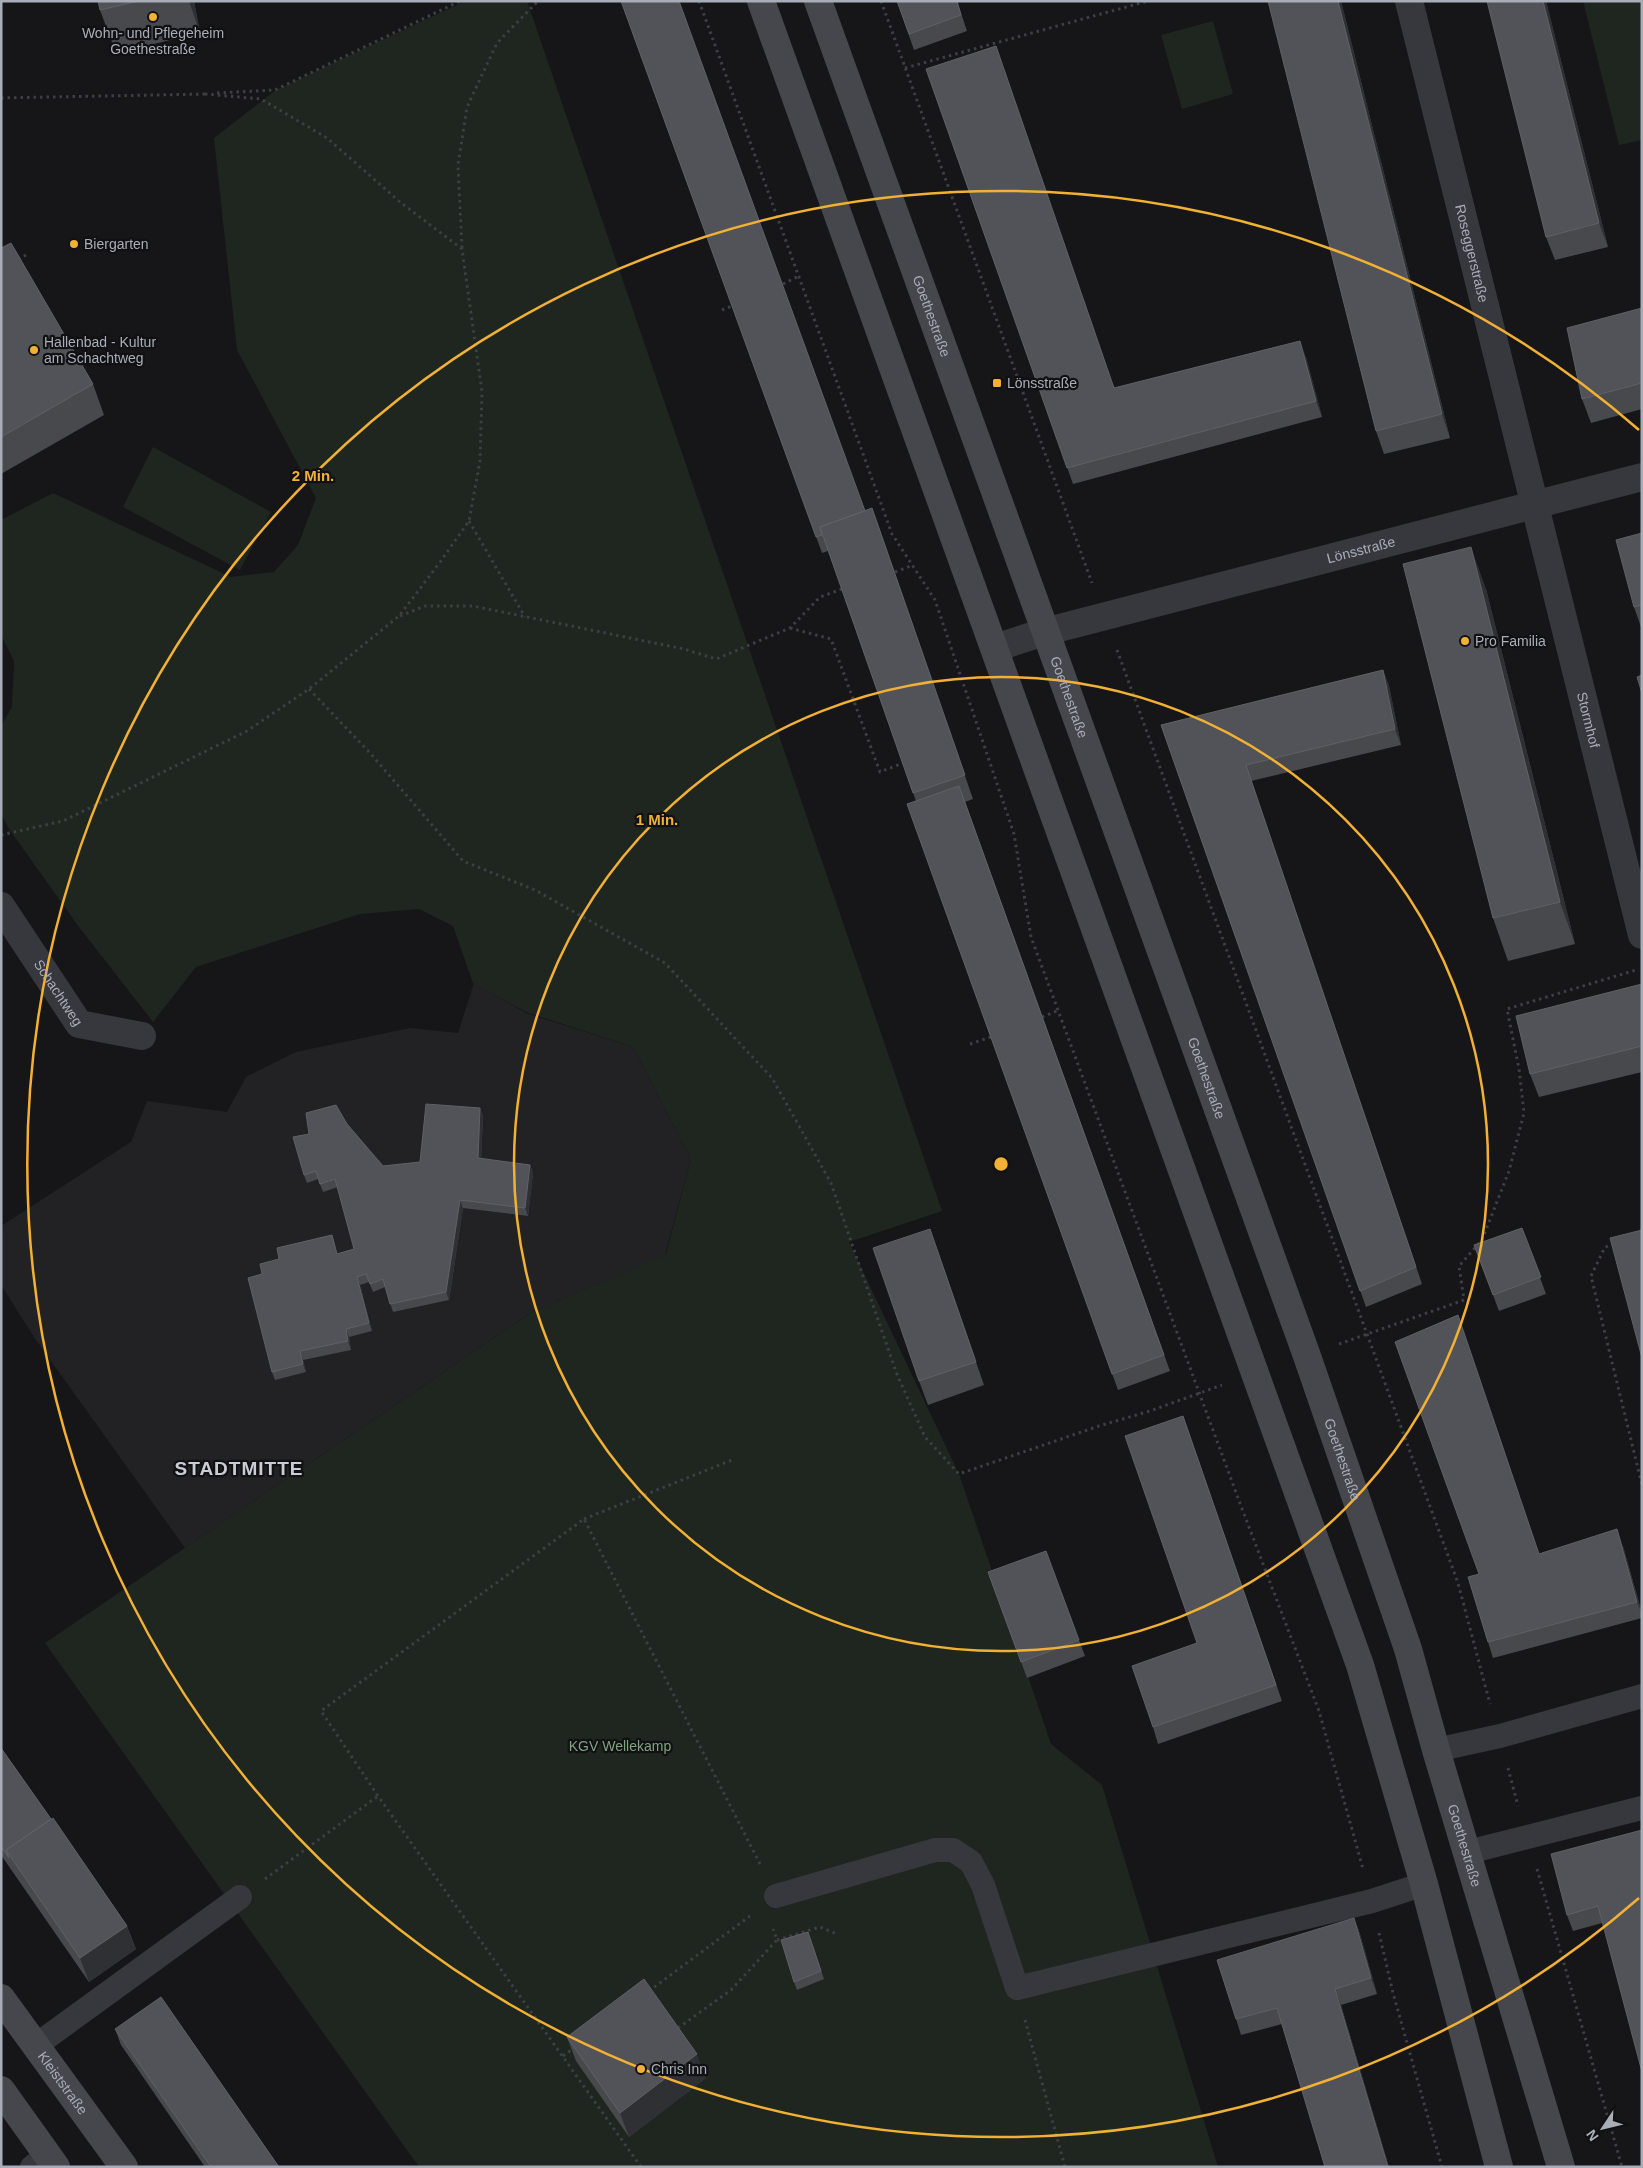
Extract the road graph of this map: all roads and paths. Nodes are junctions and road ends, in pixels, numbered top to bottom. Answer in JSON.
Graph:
{"nodes":[{"id":1,"x":460,"y":1,"type":"edge"},
{"id":2,"x":538,"y":1,"type":"edge"},
{"id":3,"x":699,"y":1,"type":"edge"},
{"id":4,"x":761,"y":1,"type":"edge"},
{"id":5,"x":818,"y":1,"type":"edge"},
{"id":6,"x":881,"y":1,"type":"edge"},
{"id":7,"x":1148,"y":1,"type":"edge"},
{"id":8,"x":1409,"y":1,"type":"edge"},
{"id":9,"x":906,"y":68,"type":"junction"},
{"id":10,"x":205,"y":94,"type":"junction"},
{"id":11,"x":1,"y":98,"type":"edge"},
{"id":12,"x":462,"y":249,"type":"junction"},
{"id":13,"x":26,"y":255,"type":"dead end"},
{"id":14,"x":10,"y":264,"type":"edge"},
{"id":15,"x":799,"y":276,"type":"junction"},
{"id":16,"x":783,"y":284,"type":"edge"},
{"id":17,"x":732,"y":306,"type":"edge"},
{"id":18,"x":722,"y":310,"type":"dead end"},
{"id":19,"x":1642,"y":477,"type":"edge"},
{"id":20,"x":1534,"y":504,"type":"junction"},
{"id":21,"x":469,"y":521,"type":"junction"},
{"id":22,"x":913,"y":565,"type":"junction"},
{"id":23,"x":895,"y":572,"type":"edge"},
{"id":24,"x":842,"y":589,"type":"edge"},
{"id":25,"x":399,"y":616,"type":"junction"},
{"id":26,"x":1104,"y":616,"type":"junction"},
{"id":27,"x":525,"y":617,"type":"junction"},
{"id":28,"x":790,"y":628,"type":"junction"},
{"id":29,"x":1044,"y":632,"type":"junction"},
{"id":30,"x":995,"y":648,"type":"junction"},
{"id":31,"x":309,"y":689,"type":"junction"},
{"id":32,"x":903,"y":763,"type":"edge"},
{"id":33,"x":1,"y":835,"type":"edge"},
{"id":34,"x":1,"y":906,"type":"edge"},
{"id":35,"x":1642,"y":936,"type":"edge"},
{"id":36,"x":1642,"y":968,"type":"edge"},
{"id":37,"x":1058,"y":1010,"type":"junction"},
{"id":38,"x":1042,"y":1017,"type":"edge"},
{"id":39,"x":142,"y":1036,"type":"dead end"},
{"id":40,"x":991,"y":1037,"type":"edge"},
{"id":41,"x":970,"y":1044,"type":"dead end"},
{"id":42,"x":1623,"y":1242,"type":"edge"},
{"id":43,"x":1366,"y":1335,"type":"junction"},
{"id":44,"x":1307,"y":1356,"type":"junction"},
{"id":45,"x":1256,"y":1373,"type":"junction"},
{"id":46,"x":1199,"y":1393,"type":"junction"},
{"id":47,"x":732,"y":1460,"type":"dead end"},
{"id":48,"x":1642,"y":1484,"type":"edge"},
{"id":49,"x":584,"y":1519,"type":"junction"},
{"id":50,"x":1642,"y":1696,"type":"edge"},
{"id":51,"x":1500,"y":1736,"type":"junction"},
{"id":52,"x":1436,"y":1750,"type":"junction"},
{"id":53,"x":378,"y":1796,"type":"junction"},
{"id":54,"x":1642,"y":1808,"type":"edge"},
{"id":55,"x":1528,"y":1838,"type":"junction"},
{"id":56,"x":1468,"y":1852,"type":"junction"},
{"id":57,"x":1424,"y":1884,"type":"junction"},
{"id":58,"x":240,"y":1897,"type":"joint"},
{"id":59,"x":771,"y":1900,"type":"junction"},
{"id":60,"x":1372,"y":1901,"type":"junction"},
{"id":61,"x":837,"y":1934,"type":"dead end"},
{"id":62,"x":777,"y":1940,"type":"junction"},
{"id":63,"x":1017,"y":1988,"type":"junction"},
{"id":64,"x":650,"y":1991,"type":"junction"},
{"id":65,"x":642,"y":1997,"type":"edge"},
{"id":66,"x":1,"y":1998,"type":"edge"},
{"id":67,"x":656,"y":1998,"type":"edge"},
{"id":68,"x":672,"y":2021,"type":"edge"},
{"id":69,"x":578,"y":2044,"type":"edge"},
{"id":70,"x":35,"y":2046,"type":"junction"},
{"id":71,"x":563,"y":2056,"type":"junction"},
{"id":72,"x":1,"y":2090,"type":"edge"},
{"id":73,"x":45,"y":2163,"type":"edge"},
{"id":74,"x":124,"y":2167,"type":"edge"},
{"id":75,"x":641,"y":2167,"type":"edge"},
{"id":76,"x":1065,"y":2167,"type":"edge"},
{"id":77,"x":1442,"y":2167,"type":"edge"},
{"id":78,"x":1499,"y":2167,"type":"edge"},
{"id":79,"x":1561,"y":2167,"type":"edge"},
{"id":80,"x":1622,"y":2167,"type":"edge"}],
"edges":[{"from":1,"to":10,"type":"path"},
{"from":2,"to":12,"type":"path"},
{"from":3,"to":15,"type":"path"},
{"from":4,"to":30,"type":"street"},
{"from":5,"to":29,"type":"street","name":"Goethestraße"},
{"from":6,"to":9,"type":"path"},
{"from":7,"to":9,"type":"path"},
{"from":8,"to":20,"type":"street","name":"Roseggerstraße"},
{"from":9,"to":26,"type":"path"},
{"from":10,"to":11,"type":"path"},
{"from":10,"to":12,"type":"path"},
{"from":12,"to":21,"type":"path"},
{"from":13,"to":14,"type":"path"},
{"from":15,"to":16,"type":"path"},
{"from":15,"to":22,"type":"path"},
{"from":17,"to":18,"type":"path"},
{"from":19,"to":20,"type":"street","name":"Lönsstraße"},
{"from":20,"to":26,"type":"street","name":"Lönsstraße"},
{"from":20,"to":35,"type":"street","name":"Stormhof"},
{"from":21,"to":25,"type":"path"},
{"from":21,"to":27,"type":"path"},
{"from":22,"to":23,"type":"path"},
{"from":22,"to":37,"type":"path"},
{"from":24,"to":28,"type":"path"},
{"from":25,"to":27,"type":"path"},
{"from":25,"to":31,"type":"path"},
{"from":26,"to":29,"type":"street","name":"Lönsstraße"},
{"from":26,"to":43,"type":"path"},
{"from":27,"to":28,"type":"path"},
{"from":28,"to":32,"type":"path"},
{"from":29,"to":30,"type":"street","name":"Lönsstraße"},
{"from":29,"to":44,"type":"street","name":"Goethestraße"},
{"from":30,"to":45,"type":"street"},
{"from":31,"to":33,"type":"path"},
{"from":31,"to":46,"type":"path"},
{"from":34,"to":39,"type":"street","name":"Schachtweg"},
{"from":36,"to":43,"type":"path"},
{"from":37,"to":38,"type":"path"},
{"from":37,"to":46,"type":"path"},
{"from":40,"to":41,"type":"path"},
{"from":42,"to":48,"type":"path"},
{"from":43,"to":44,"type":"path"},
{"from":43,"to":51,"type":"path"},
{"from":44,"to":52,"type":"street","name":"Goethestraße"},
{"from":45,"to":46,"type":"path"},
{"from":45,"to":57,"type":"street"},
{"from":46,"to":60,"type":"path"},
{"from":47,"to":49,"type":"path"},
{"from":49,"to":53,"type":"path"},
{"from":49,"to":59,"type":"path"},
{"from":50,"to":51,"type":"lane"},
{"from":51,"to":52,"type":"lane"},
{"from":51,"to":55,"type":"path"},
{"from":52,"to":56,"type":"street","name":"Goethestraße"},
{"from":53,"to":58,"type":"path"},
{"from":53,"to":71,"type":"path"},
{"from":54,"to":55,"type":"lane"},
{"from":55,"to":56,"type":"lane"},
{"from":55,"to":80,"type":"path"},
{"from":56,"to":79,"type":"street","name":"Goethestraße"},
{"from":57,"to":60,"type":"lane"},
{"from":57,"to":78,"type":"street"},
{"from":58,"to":70,"type":"lane"},
{"from":59,"to":62,"type":"path"},
{"from":59,"to":63,"type":"lane"},
{"from":59,"to":64,"type":"path"},
{"from":60,"to":63,"type":"lane"},
{"from":60,"to":77,"type":"path"},
{"from":61,"to":62,"type":"path"},
{"from":62,"to":68,"type":"path"},
{"from":63,"to":76,"type":"path"},
{"from":64,"to":65,"type":"path"},
{"from":64,"to":67,"type":"path"},
{"from":66,"to":70,"type":"street","name":"Kleiststraße"},
{"from":69,"to":71,"type":"path"},
{"from":70,"to":74,"type":"street","name":"Kleiststraße"},
{"from":71,"to":75,"type":"path"},
{"from":72,"to":73,"type":"street"}]}
